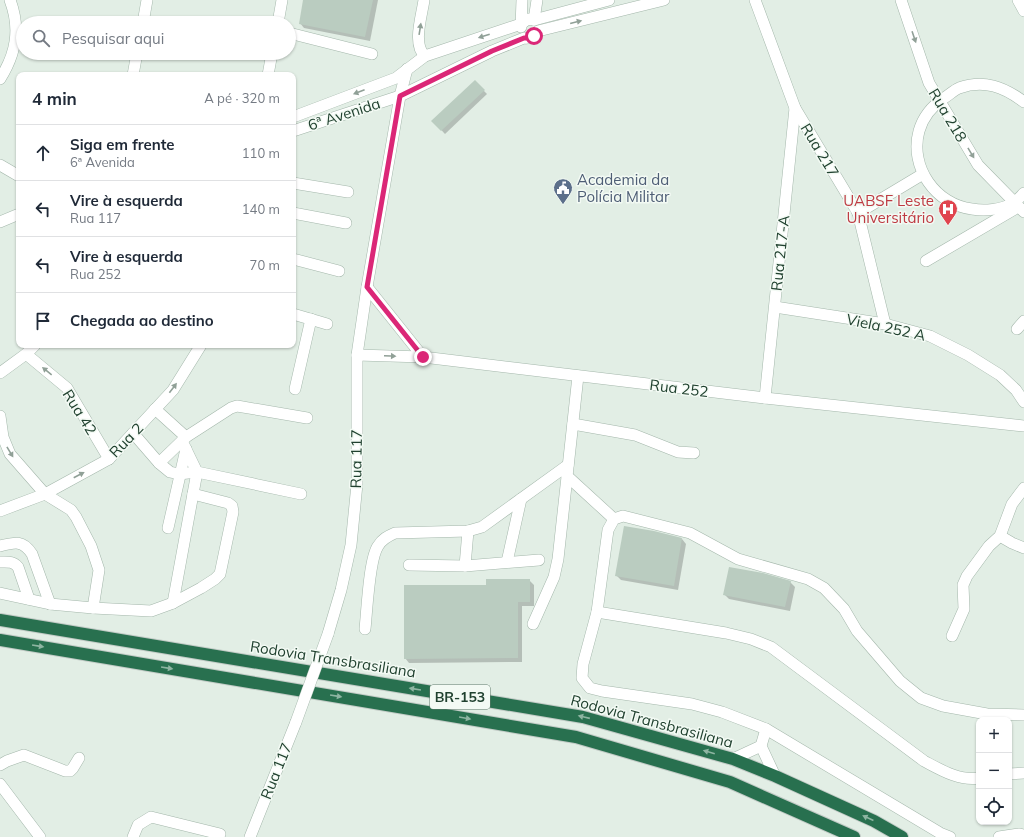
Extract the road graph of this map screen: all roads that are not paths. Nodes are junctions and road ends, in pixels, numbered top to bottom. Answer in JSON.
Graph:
{"nodes":[{"id":1,"x":10,"y":0,"type":"edge"},
{"id":2,"x":147,"y":0,"type":"edge"},
{"id":3,"x":282,"y":0,"type":"edge"},
{"id":4,"x":424,"y":0,"type":"edge"},
{"id":5,"x":522,"y":0,"type":"edge"},
{"id":6,"x":537,"y":0,"type":"edge"},
{"id":7,"x":609,"y":0,"type":"edge"},
{"id":8,"x":664,"y":0,"type":"edge"},
{"id":9,"x":755,"y":0,"type":"edge"},
{"id":10,"x":901,"y":0,"type":"edge"},
{"id":11,"x":1018,"y":0,"type":"edge"},
{"id":12,"x":631,"y":4,"type":"edge"},
{"id":13,"x":1024,"y":11,"type":"edge"},
{"id":14,"x":144,"y":16,"type":"edge"},
{"id":15,"x":279,"y":16,"type":"edge"},
{"id":16,"x":534,"y":20,"type":"junction"},
{"id":17,"x":521,"y":24,"type":"junction"},
{"id":18,"x":16,"y":25,"type":"edge"},
{"id":19,"x":538,"y":31,"type":"junction"},
{"id":20,"x":296,"y":35,"type":"edge"},
{"id":21,"x":16,"y":36,"type":"edge"},
{"id":22,"x":524,"y":38,"type":"junction"},
{"id":23,"x":372,"y":54,"type":"dead end"},
{"id":24,"x":425,"y":56,"type":"junction"},
{"id":25,"x":136,"y":60,"type":"edge"},
{"id":26,"x":271,"y":60,"type":"edge"},
{"id":27,"x":407,"y":68,"type":"junction"},
{"id":28,"x":134,"y":72,"type":"edge"},
{"id":29,"x":269,"y":72,"type":"edge"},
{"id":30,"x":396,"y":78,"type":"junction"},
{"id":31,"x":0,"y":79,"type":"edge"},
{"id":32,"x":400,"y":96,"type":"junction"},
{"id":33,"x":940,"y":101,"type":"junction"},
{"id":34,"x":1024,"y":102,"type":"edge"},
{"id":35,"x":795,"y":108,"type":"junction"},
{"id":36,"x":296,"y":115,"type":"edge"},
{"id":37,"x":296,"y":130,"type":"edge"},
{"id":38,"x":0,"y":165,"type":"edge"},
{"id":39,"x":16,"y":174,"type":"edge"},
{"id":40,"x":922,"y":174,"type":"junction"},
{"id":41,"x":296,"y":183,"type":"edge"},
{"id":42,"x":348,"y":192,"type":"dead end"},
{"id":43,"x":1024,"y":193,"type":"edge"},
{"id":44,"x":1019,"y":207,"type":"edge"},
{"id":45,"x":296,"y":214,"type":"edge"},
{"id":46,"x":858,"y":214,"type":"junction"},
{"id":47,"x":16,"y":215,"type":"edge"},
{"id":48,"x":0,"y":222,"type":"edge"},
{"id":49,"x":346,"y":223,"type":"dead end"},
{"id":50,"x":296,"y":260,"type":"edge"},
{"id":51,"x":926,"y":261,"type":"dead end"},
{"id":52,"x":339,"y":271,"type":"dead end"},
{"id":53,"x":367,"y":287,"type":"junction"},
{"id":54,"x":775,"y":308,"type":"junction"},
{"id":55,"x":296,"y":315,"type":"edge"},
{"id":56,"x":311,"y":319,"type":"junction"},
{"id":57,"x":327,"y":324,"type":"dead end"},
{"id":58,"x":885,"y":324,"type":"junction"},
{"id":59,"x":32,"y":348,"type":"edge"},
{"id":60,"x":199,"y":348,"type":"edge"},
{"id":61,"x":26,"y":354,"type":"junction"},
{"id":62,"x":357,"y":355,"type":"junction"},
{"id":63,"x":423,"y":357,"type":"junction"},
{"id":64,"x":0,"y":373,"type":"edge"},
{"id":65,"x":578,"y":376,"type":"junction"},
{"id":66,"x":295,"y":389,"type":"dead end"},
{"id":67,"x":765,"y":398,"type":"junction"},
{"id":68,"x":1024,"y":402,"type":"edge"},
{"id":69,"x":155,"y":409,"type":"junction"},
{"id":70,"x":0,"y":416,"type":"edge"},
{"id":71,"x":307,"y":418,"type":"dead end"},
{"id":72,"x":573,"y":424,"type":"junction"},
{"id":73,"x":1024,"y":426,"type":"edge"},
{"id":74,"x":133,"y":433,"type":"junction"},
{"id":75,"x":185,"y":442,"type":"junction"},
{"id":76,"x":694,"y":453,"type":"dead end"},
{"id":77,"x":109,"y":459,"type":"junction"},
{"id":78,"x":159,"y":463,"type":"junction"},
{"id":79,"x":568,"y":471,"type":"junction"},
{"id":80,"x":196,"y":472,"type":"junction"},
{"id":81,"x":179,"y":474,"type":"junction"},
{"id":82,"x":1024,"y":488,"type":"edge"},
{"id":83,"x":45,"y":494,"type":"junction"},
{"id":84,"x":192,"y":494,"type":"junction"},
{"id":85,"x":301,"y":494,"type":"dead end"},
{"id":86,"x":521,"y":499,"type":"junction"},
{"id":87,"x":0,"y":511,"type":"edge"},
{"id":88,"x":614,"y":519,"type":"junction"},
{"id":89,"x":168,"y":528,"type":"dead end"},
{"id":90,"x":468,"y":531,"type":"junction"},
{"id":91,"x":1000,"y":536,"type":"junction"},
{"id":92,"x":0,"y":546,"type":"edge"},
{"id":93,"x":1024,"y":548,"type":"edge"},
{"id":94,"x":539,"y":560,"type":"dead end"},
{"id":95,"x":0,"y":562,"type":"edge"},
{"id":96,"x":507,"y":562,"type":"junction"},
{"id":97,"x":409,"y":565,"type":"dead end"},
{"id":98,"x":465,"y":566,"type":"junction"},
{"id":99,"x":0,"y":593,"type":"edge"},
{"id":100,"x":29,"y":599,"type":"junction"},
{"id":101,"x":174,"y":603,"type":"junction"},
{"id":102,"x":50,"y":604,"type":"junction"},
{"id":103,"x":93,"y":608,"type":"junction"},
{"id":104,"x":597,"y":612,"type":"junction"},
{"id":105,"x":0,"y":620,"type":"edge"},
{"id":106,"x":533,"y":624,"type":"dead end"},
{"id":107,"x":365,"y":629,"type":"dead end"},
{"id":108,"x":952,"y":636,"type":"dead end"},
{"id":109,"x":0,"y":640,"type":"edge"},
{"id":110,"x":1024,"y":715,"type":"edge"},
{"id":111,"x":766,"y":729,"type":"junction"},
{"id":112,"x":761,"y":746,"type":"junction"},
{"id":113,"x":79,"y":758,"type":"dead end"},
{"id":114,"x":733,"y":759,"type":"junction"},
{"id":115,"x":0,"y":765,"type":"edge"},
{"id":116,"x":1024,"y":773,"type":"edge"},
{"id":117,"x":1012,"y":774,"type":"edge"},
{"id":118,"x":775,"y":776,"type":"junction"},
{"id":119,"x":976,"y":778,"type":"edge"},
{"id":120,"x":0,"y":784,"type":"edge"},
{"id":121,"x":220,"y":834,"type":"dead end"},
{"id":122,"x":1024,"y":835,"type":"edge"},
{"id":123,"x":40,"y":837,"type":"edge"},
{"id":124,"x":133,"y":837,"type":"edge"},
{"id":125,"x":250,"y":837,"type":"edge"},
{"id":126,"x":854,"y":837,"type":"edge"},
{"id":127,"x":902,"y":837,"type":"edge"},
{"id":128,"x":950,"y":837,"type":"edge"},
{"id":129,"x":999,"y":837,"type":"edge"}],
"edges":[{"from":1,"to":18,"type":"street"},
{"from":2,"to":14,"type":"street"},
{"from":3,"to":15,"type":"street"},
{"from":24,"to":4,"type":"street","one_way":true},
{"from":5,"to":17,"type":"street"},
{"from":6,"to":16,"type":"street"},
{"from":7,"to":16,"type":"street","name":"6ª Avenida"},
{"from":8,"to":12,"type":"street","name":"6ª Avenida"},
{"from":9,"to":35,"type":"street","name":"Rua 217"},
{"from":10,"to":33,"type":"street","name":"Rua 218","one_way":true},
{"from":11,"to":13,"type":"street"},
{"from":19,"to":12,"type":"street","name":"6ª Avenida","one_way":true},
{"from":16,"to":17,"type":"street","name":"6ª Avenida"},
{"from":16,"to":19,"type":"street"},
{"from":17,"to":22,"type":"street"},
{"from":17,"to":24,"type":"street","name":"6ª Avenida","one_way":true},
{"from":19,"to":22,"type":"street","name":"6ª Avenida"},
{"from":20,"to":23,"type":"street"},
{"from":21,"to":31,"type":"street"},
{"from":22,"to":32,"type":"street","name":"6ª Avenida"},
{"from":24,"to":27,"type":"street","name":"6ª Avenida"},
{"from":25,"to":28,"type":"street"},
{"from":26,"to":29,"type":"street"},
{"from":27,"to":30,"type":"street","name":"6ª Avenida"},
{"from":27,"to":32,"type":"street","name":"Rua 117"},
{"from":30,"to":32,"type":"street"},
{"from":30,"to":36,"type":"street","name":"6ª Avenida","one_way":true},
{"from":32,"to":37,"type":"street","name":"6ª Avenida"},
{"from":32,"to":53,"type":"street","name":"Rua 117"},
{"from":33,"to":34,"type":"street"},
{"from":33,"to":40,"type":"street"},
{"from":33,"to":44,"type":"street","name":"Rua 218","one_way":true},
{"from":35,"to":46,"type":"street","name":"Rua 217"},
{"from":35,"to":54,"type":"street","name":"Rua 217-A"},
{"from":38,"to":39,"type":"street"},
{"from":40,"to":44,"type":"street"},
{"from":40,"to":46,"type":"street"},
{"from":41,"to":42,"type":"street"},
{"from":43,"to":44,"type":"street"},
{"from":44,"to":51,"type":"street"},
{"from":45,"to":49,"type":"street"},
{"from":46,"to":58,"type":"street","name":"Rua 217"},
{"from":47,"to":48,"type":"street"},
{"from":50,"to":52,"type":"street"},
{"from":53,"to":62,"type":"street","name":"Rua 117"},
{"from":53,"to":63,"type":"street"},
{"from":54,"to":58,"type":"street","name":"Viela 252 A"},
{"from":54,"to":67,"type":"street","name":"Rua 217-A"},
{"from":55,"to":56,"type":"street"},
{"from":56,"to":57,"type":"street"},
{"from":56,"to":66,"type":"street"},
{"from":58,"to":68,"type":"street","name":"Viela 252 A"},
{"from":59,"to":61,"type":"street"},
{"from":69,"to":60,"type":"street","name":"Rua 2","one_way":true},
{"from":61,"to":64,"type":"street"},
{"from":77,"to":61,"type":"street","name":"Rua 42","one_way":true},
{"from":62,"to":63,"type":"street","name":"Rua 252","one_way":true},
{"from":62,"to":125,"type":"street","name":"Rua 117","bridge":true},
{"from":63,"to":65,"type":"street","name":"Rua 252"},
{"from":65,"to":67,"type":"street","name":"Rua 252"},
{"from":65,"to":72,"type":"street"},
{"from":67,"to":73,"type":"street","name":"Rua 252"},
{"from":69,"to":74,"type":"street","name":"Rua 2"},
{"from":69,"to":75,"type":"street"},
{"from":70,"to":83,"type":"street","one_way":true},
{"from":71,"to":75,"type":"street"},
{"from":72,"to":76,"type":"street"},
{"from":72,"to":79,"type":"street"},
{"from":74,"to":77,"type":"street","name":"Rua 2"},
{"from":74,"to":78,"type":"street"},
{"from":75,"to":78,"type":"street"},
{"from":75,"to":80,"type":"street"},
{"from":75,"to":81,"type":"street"},
{"from":83,"to":77,"type":"street","name":"Rua 2","one_way":true},
{"from":78,"to":81,"type":"street"},
{"from":79,"to":86,"type":"street"},
{"from":79,"to":88,"type":"street"},
{"from":79,"to":106,"type":"street"},
{"from":80,"to":81,"type":"street"},
{"from":80,"to":84,"type":"street"},
{"from":80,"to":85,"type":"street"},
{"from":81,"to":89,"type":"street"},
{"from":82,"to":91,"type":"street"},
{"from":83,"to":87,"type":"street","name":"Rua 2"},
{"from":83,"to":103,"type":"street"},
{"from":84,"to":101,"type":"street"},
{"from":84,"to":101,"type":"street"},
{"from":86,"to":90,"type":"street"},
{"from":86,"to":96,"type":"street"},
{"from":88,"to":104,"type":"street"},
{"from":88,"to":110,"type":"street"},
{"from":90,"to":98,"type":"street"},
{"from":90,"to":107,"type":"street"},
{"from":91,"to":93,"type":"street"},
{"from":91,"to":108,"type":"street"},
{"from":92,"to":102,"type":"street"},
{"from":94,"to":96,"type":"street"},
{"from":95,"to":100,"type":"street"},
{"from":96,"to":98,"type":"street"},
{"from":97,"to":98,"type":"street"},
{"from":99,"to":100,"type":"street"},
{"from":100,"to":102,"type":"street"},
{"from":101,"to":103,"type":"street"},
{"from":102,"to":103,"type":"street"},
{"from":104,"to":111,"type":"street"},
{"from":104,"to":119,"type":"street"},
{"from":114,"to":105,"type":"highway","name":"Rodovia Transbrasiliana","number":"BR-153","one_way":true},
{"from":109,"to":126,"type":"highway","number":"BR-153","one_way":true},
{"from":111,"to":112,"type":"street"},
{"from":111,"to":128,"type":"street"},
{"from":112,"to":114,"type":"street"},
{"from":112,"to":118,"type":"street"},
{"from":113,"to":115,"type":"street"},
{"from":114,"to":118,"type":"highway","name":"Rodovia Transbrasiliana","number":"BR-153"},
{"from":116,"to":117,"type":"street"},
{"from":127,"to":118,"type":"highway","name":"Rodovia Transbrasiliana","number":"BR-153","one_way":true},
{"from":120,"to":123,"type":"street"},
{"from":121,"to":124,"type":"street"},
{"from":122,"to":129,"type":"street"}]}
